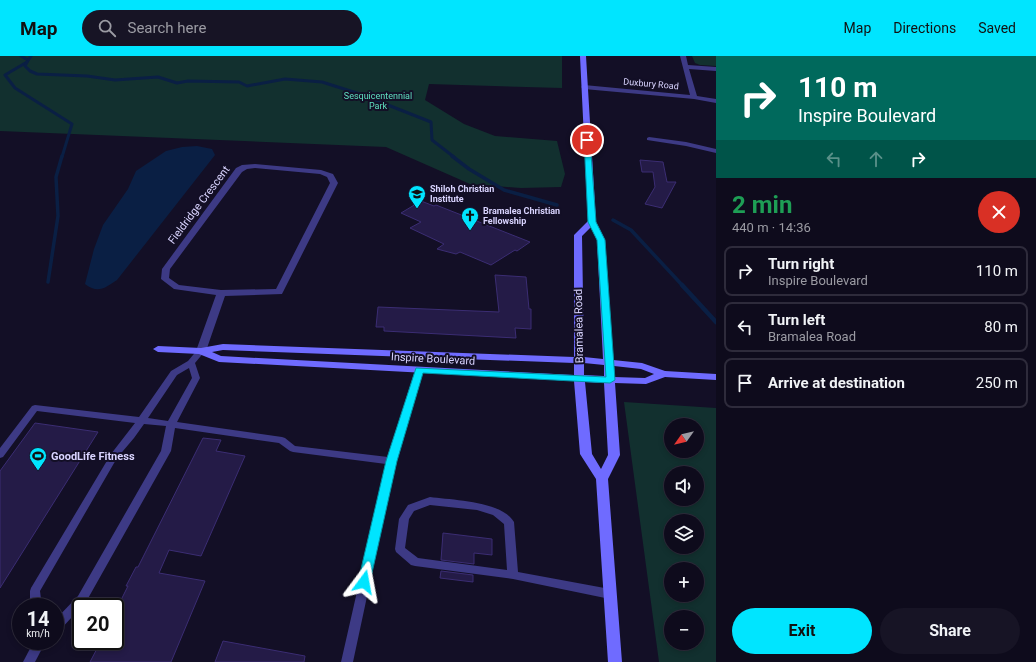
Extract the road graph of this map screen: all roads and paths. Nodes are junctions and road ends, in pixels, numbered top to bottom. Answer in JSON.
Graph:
{"nodes":[{"id":1,"x":584,"y":56,"type":"edge"},
{"id":2,"x":683,"y":56,"type":"edge"},
{"id":3,"x":686,"y":67,"type":"junction"},
{"id":4,"x":716,"y":69,"type":"edge"},
{"id":5,"x":584,"y":87,"type":"junction"},
{"id":6,"x":694,"y":96,"type":"junction"},
{"id":7,"x":716,"y":101,"type":"edge"},
{"id":8,"x":649,"y":139,"type":"dead end"},
{"id":9,"x":716,"y":151,"type":"edge"},
{"id":10,"x":592,"y":222,"type":"junction"},
{"id":11,"x":221,"y":293,"type":"junction"},
{"id":12,"x":158,"y":349,"type":"dead end"},
{"id":13,"x":201,"y":351,"type":"junction"},
{"id":14,"x":580,"y":360,"type":"junction"},
{"id":15,"x":609,"y":362,"type":"junction"},
{"id":16,"x":191,"y":363,"type":"junction"},
{"id":17,"x":419,"y":370,"type":"junction"},
{"id":18,"x":664,"y":374,"type":"junction"},
{"id":19,"x":716,"y":376,"type":"edge"},
{"id":20,"x":579,"y":378,"type":"junction"},
{"id":21,"x":610,"y":380,"type":"junction"},
{"id":22,"x":142,"y":421,"type":"junction"},
{"id":23,"x":171,"y":424,"type":"junction"},
{"id":24,"x":0,"y":455,"type":"edge"},
{"id":25,"x":391,"y":461,"type":"junction"},
{"id":26,"x":602,"y":479,"type":"junction"},
{"id":27,"x":514,"y":575,"type":"junction"},
{"id":28,"x":610,"y":594,"type":"junction"},
{"id":29,"x":35,"y":598,"type":"edge"},
{"id":30,"x":64,"y":618,"type":"edge"},
{"id":31,"x":35,"y":650,"type":"edge"},
{"id":32,"x":29,"y":662,"type":"edge"},
{"id":33,"x":346,"y":662,"type":"edge"},
{"id":34,"x":615,"y":662,"type":"edge"}],
"edges":[{"from":1,"to":5,"type":"main road"},
{"from":2,"to":3,"type":"street"},
{"from":3,"to":4,"type":"street"},
{"from":3,"to":6,"type":"street"},
{"from":5,"to":6,"type":"street","name":"Duxbury Road"},
{"from":5,"to":10,"type":"main road"},
{"from":6,"to":7,"type":"street","name":"Duxbury Road"},
{"from":8,"to":9,"type":"street"},
{"from":10,"to":14,"type":"main road","name":"Bramalea Road"},
{"from":10,"to":15,"type":"main road"},
{"from":11,"to":11,"type":"street","name":"Fieldridge Crescent"},
{"from":11,"to":13,"type":"street"},
{"from":12,"to":13,"type":"main road","name":"Inspire Boulevard"},
{"from":13,"to":14,"type":"main road","name":"Inspire Boulevard"},
{"from":13,"to":16,"type":"lane"},
{"from":13,"to":17,"type":"main road","name":"Inspire Boulevard"},
{"from":14,"to":15,"type":"main road","name":"Inspire Boulevard"},
{"from":14,"to":20,"type":"main road","name":"Bramalea Road"},
{"from":15,"to":18,"type":"main road","name":"Inspire Boulevard"},
{"from":15,"to":21,"type":"main road"},
{"from":16,"to":22,"type":"lane"},
{"from":16,"to":23,"type":"lane"},
{"from":17,"to":20,"type":"main road","name":"Inspire Boulevard"},
{"from":17,"to":25,"type":"lane"},
{"from":18,"to":19,"type":"main road","name":"Inspire Boulevard"},
{"from":18,"to":21,"type":"main road","name":"Inspire Boulevard"},
{"from":20,"to":21,"type":"main road","name":"Inspire Boulevard"},
{"from":20,"to":26,"type":"main road","name":"Bramalea Road"},
{"from":21,"to":26,"type":"main road"},
{"from":22,"to":23,"type":"lane"},
{"from":22,"to":24,"type":"lane"},
{"from":22,"to":29,"type":"lane"},
{"from":23,"to":25,"type":"lane"},
{"from":23,"to":30,"type":"lane"},
{"from":25,"to":33,"type":"lane"},
{"from":26,"to":28,"type":"main road","name":"Bramalea Road"},
{"from":27,"to":27,"type":"lane"},
{"from":27,"to":28,"type":"lane"},
{"from":28,"to":34,"type":"main road","name":"Bramalea Road"},
{"from":31,"to":32,"type":"lane"}]}
